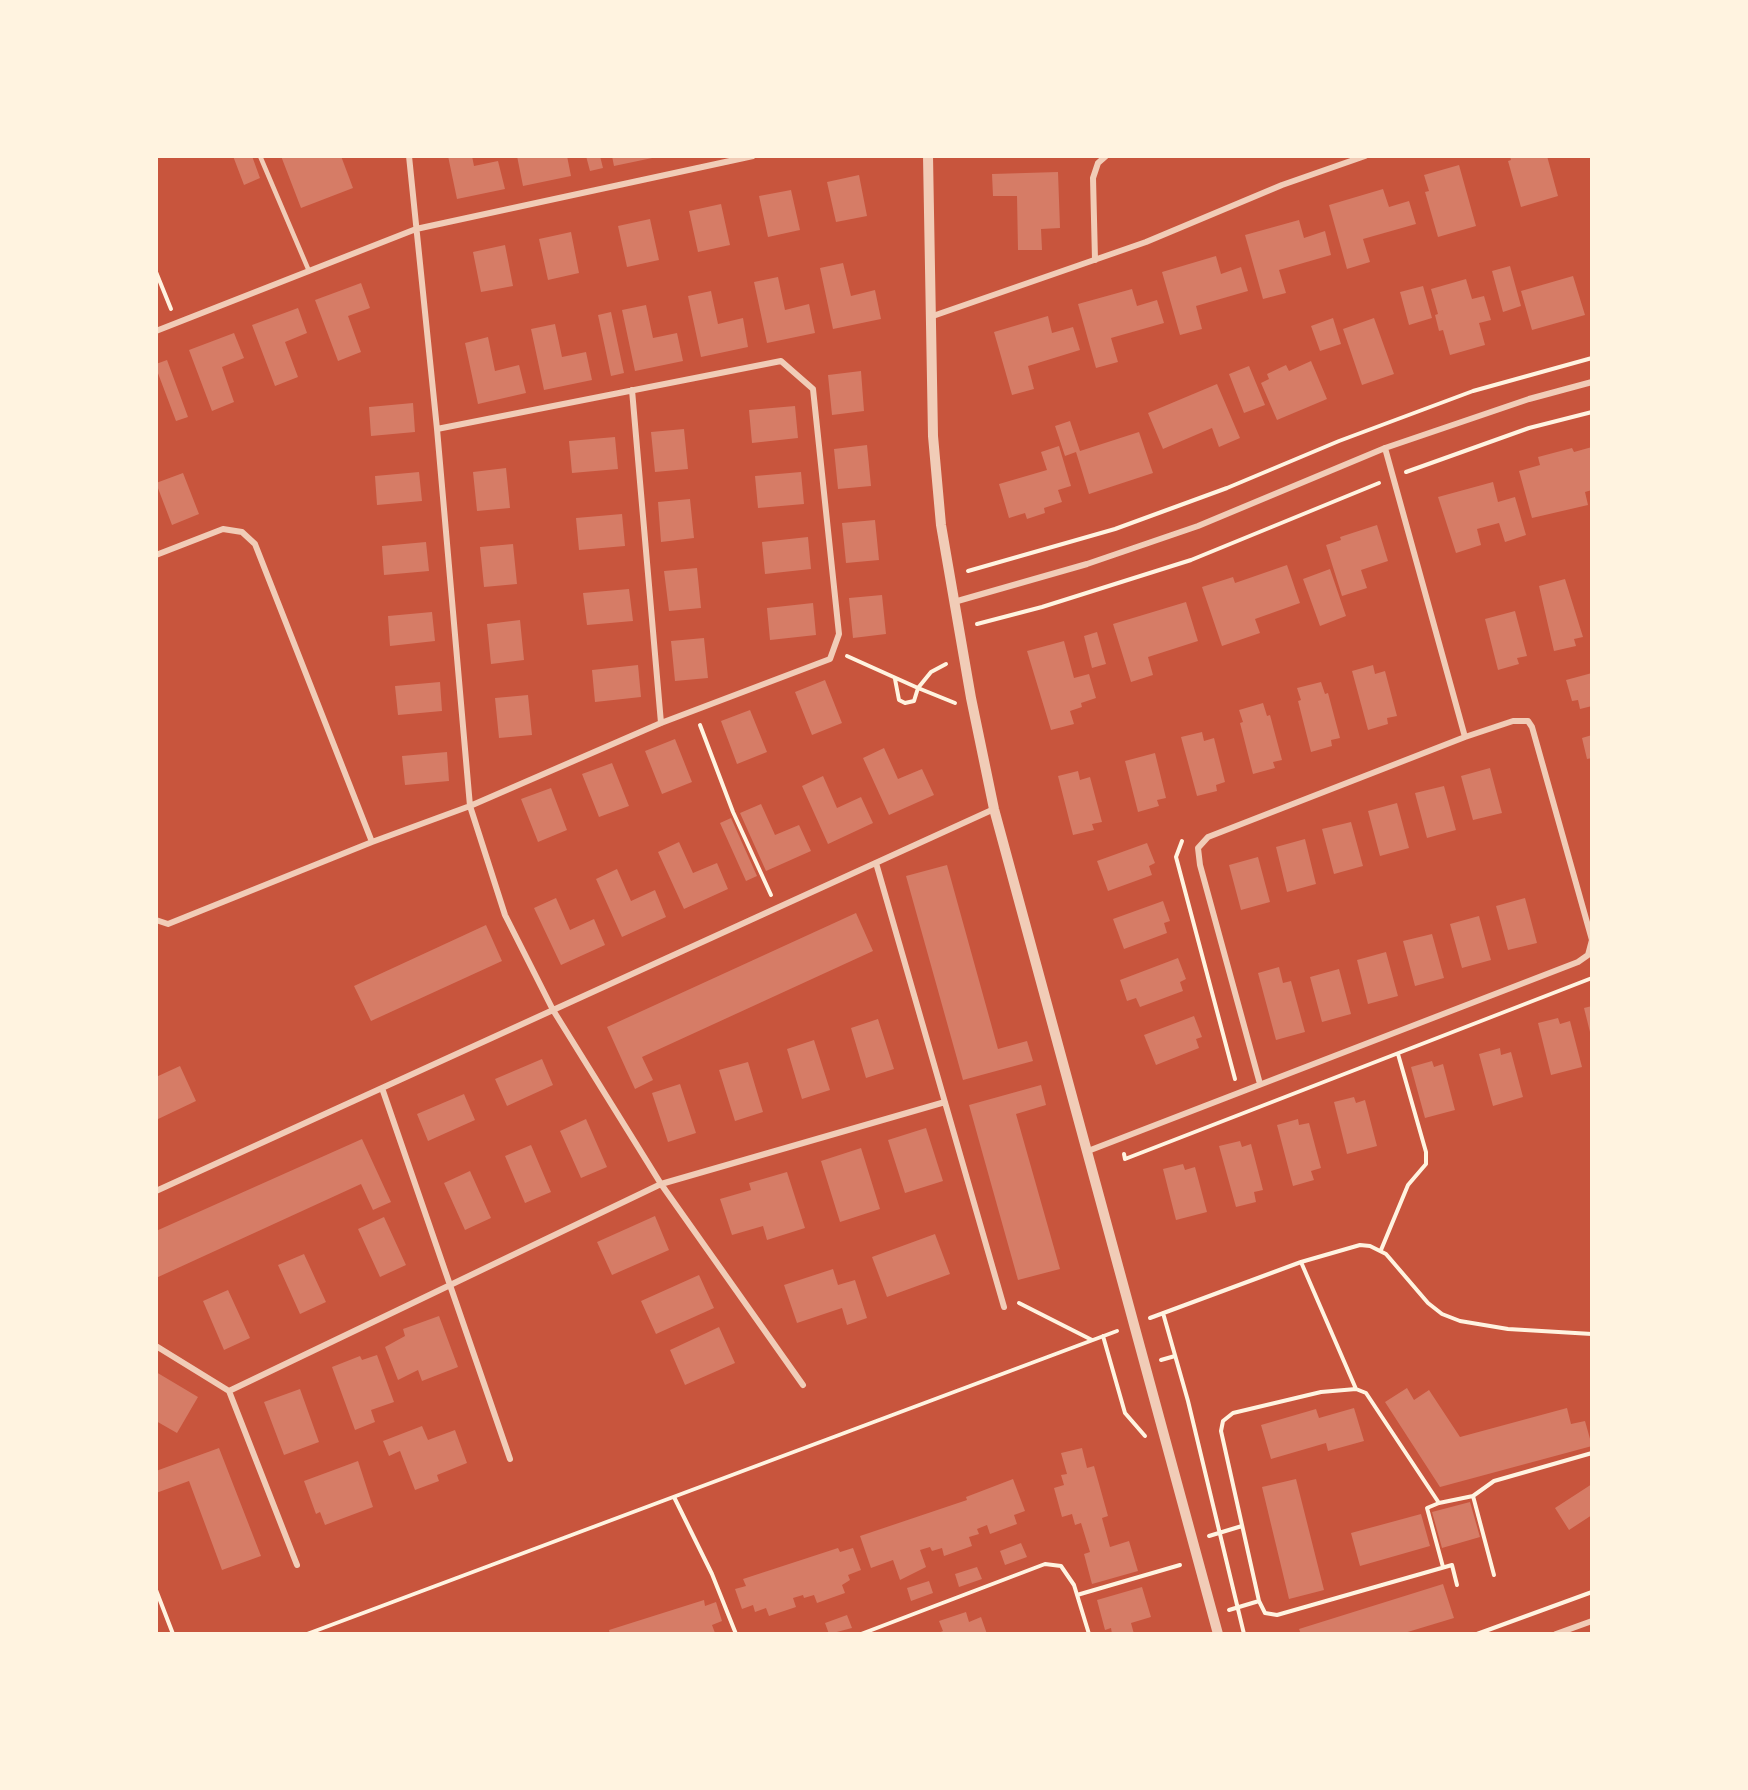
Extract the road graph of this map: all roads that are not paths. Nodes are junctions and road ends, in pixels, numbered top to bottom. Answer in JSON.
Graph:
{"nodes":[{"id":1,"x":260,"y":156,"type":"edge"},
{"id":2,"x":409,"y":156,"type":"edge"},
{"id":3,"x":753,"y":156,"type":"edge"},
{"id":4,"x":928,"y":156,"type":"edge"},
{"id":5,"x":1107,"y":156,"type":"edge"},
{"id":6,"x":1365,"y":156,"type":"edge"},
{"id":7,"x":416,"y":229,"type":"junction"},
{"id":8,"x":1095,"y":260,"type":"junction"},
{"id":9,"x":309,"y":271,"type":"junction"},
{"id":10,"x":929,"y":318,"type":"junction"},
{"id":11,"x":156,"y":331,"type":"edge"},
{"id":12,"x":1592,"y":382,"type":"edge"},
{"id":13,"x":632,"y":390,"type":"junction"},
{"id":14,"x":437,"y":429,"type":"junction"},
{"id":15,"x":1385,"y":448,"type":"junction"},
{"id":16,"x":156,"y":555,"type":"edge"},
{"id":17,"x":954,"y":602,"type":"junction"},
{"id":18,"x":661,"y":723,"type":"junction"},
{"id":19,"x":1465,"y":737,"type":"junction"},
{"id":20,"x":470,"y":806,"type":"junction"},
{"id":21,"x":994,"y":809,"type":"junction"},
{"id":22,"x":372,"y":842,"type":"junction"},
{"id":23,"x":876,"y":863,"type":"junction"},
{"id":24,"x":156,"y":920,"type":"edge"},
{"id":25,"x":553,"y":1010,"type":"junction"},
{"id":26,"x":1260,"y":1084,"type":"junction"},
{"id":27,"x":382,"y":1088,"type":"junction"},
{"id":28,"x":945,"y":1102,"type":"junction"},
{"id":29,"x":1088,"y":1151,"type":"junction"},
{"id":30,"x":661,"y":1184,"type":"junction"},
{"id":31,"x":156,"y":1191,"type":"edge"},
{"id":32,"x":449,"y":1285,"type":"junction"},
{"id":33,"x":1005,"y":1307,"type":"dead end"},
{"id":34,"x":156,"y":1346,"type":"edge"},
{"id":35,"x":803,"y":1385,"type":"dead end"},
{"id":36,"x":229,"y":1391,"type":"junction"},
{"id":37,"x":510,"y":1459,"type":"dead end"},
{"id":38,"x":297,"y":1565,"type":"dead end"},
{"id":39,"x":1592,"y":1621,"type":"edge"},
{"id":40,"x":1218,"y":1634,"type":"edge"},
{"id":41,"x":1556,"y":1634,"type":"edge"}],
"edges":[{"from":1,"to":9,"type":"lane"},
{"from":2,"to":7,"type":"street"},
{"from":3,"to":7,"type":"street"},
{"from":4,"to":10,"type":"street"},
{"from":5,"to":8,"type":"street"},
{"from":6,"to":8,"type":"street"},
{"from":7,"to":9,"type":"street"},
{"from":7,"to":14,"type":"street"},
{"from":8,"to":10,"type":"street"},
{"from":9,"to":11,"type":"street"},
{"from":10,"to":17,"type":"street"},
{"from":12,"to":15,"type":"street"},
{"from":13,"to":14,"type":"street"},
{"from":13,"to":18,"type":"street"},
{"from":13,"to":18,"type":"street"},
{"from":14,"to":20,"type":"street"},
{"from":15,"to":17,"type":"street"},
{"from":15,"to":19,"type":"street"},
{"from":16,"to":22,"type":"street"},
{"from":17,"to":21,"type":"street"},
{"from":18,"to":20,"type":"street"},
{"from":19,"to":26,"type":"street"},
{"from":19,"to":26,"type":"street"},
{"from":20,"to":22,"type":"street"},
{"from":20,"to":25,"type":"street"},
{"from":21,"to":23,"type":"street"},
{"from":21,"to":29,"type":"street"},
{"from":22,"to":24,"type":"street"},
{"from":23,"to":25,"type":"street"},
{"from":23,"to":28,"type":"street"},
{"from":25,"to":27,"type":"street"},
{"from":25,"to":30,"type":"street"},
{"from":26,"to":29,"type":"street"},
{"from":27,"to":31,"type":"street"},
{"from":27,"to":32,"type":"street"},
{"from":28,"to":30,"type":"street"},
{"from":28,"to":33,"type":"street"},
{"from":29,"to":40,"type":"street"},
{"from":30,"to":32,"type":"street"},
{"from":30,"to":35,"type":"street"},
{"from":32,"to":36,"type":"street"},
{"from":32,"to":37,"type":"street"},
{"from":34,"to":36,"type":"street"},
{"from":36,"to":38,"type":"street"},
{"from":39,"to":41,"type":"street"}]}
